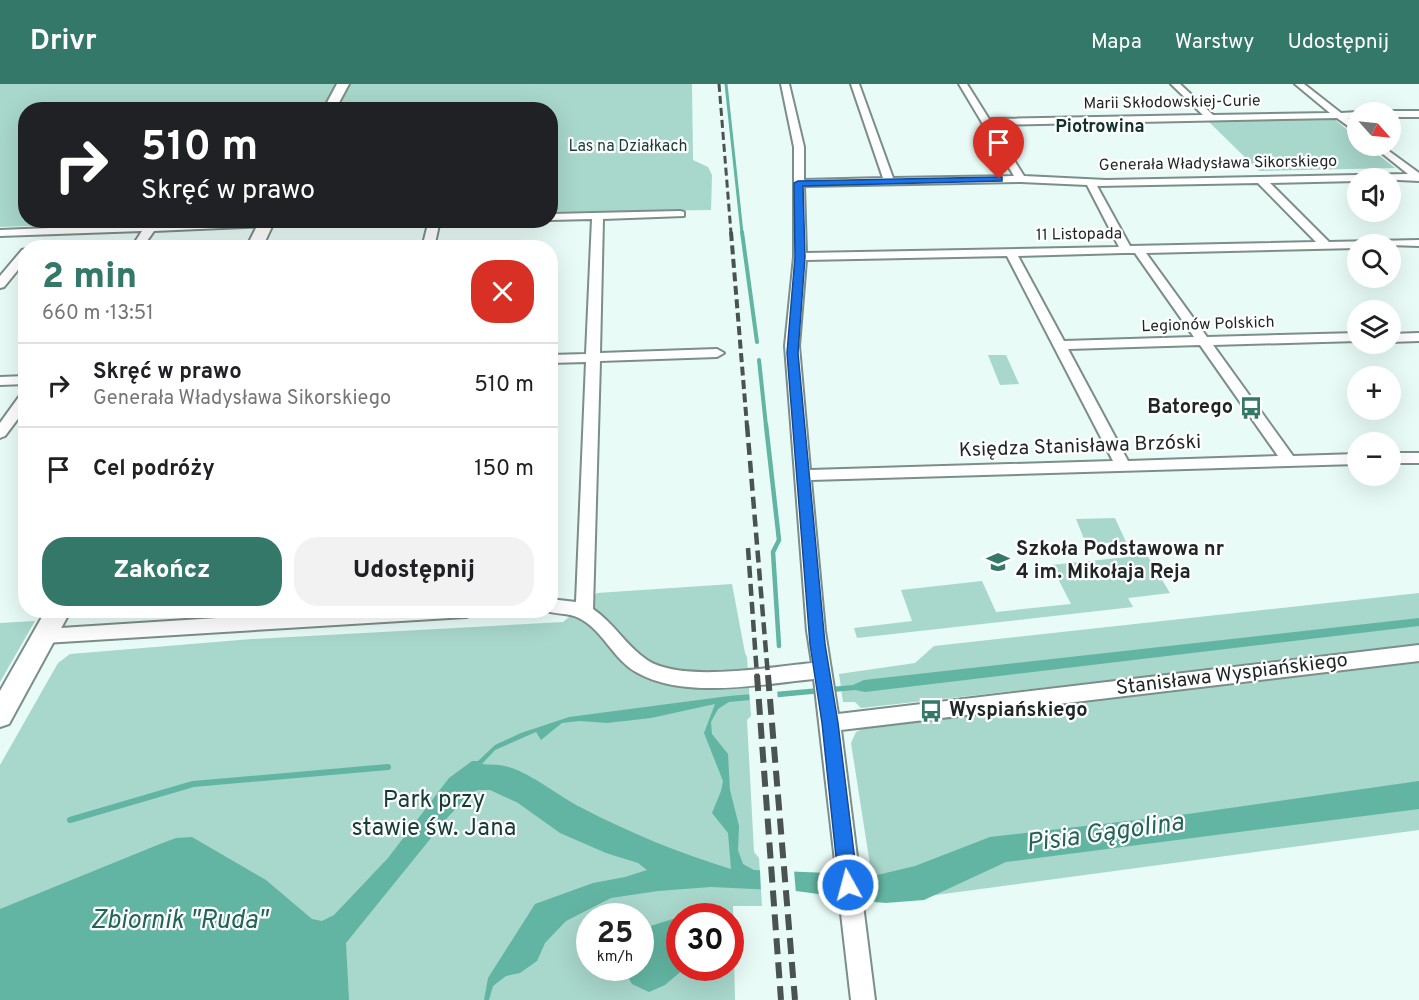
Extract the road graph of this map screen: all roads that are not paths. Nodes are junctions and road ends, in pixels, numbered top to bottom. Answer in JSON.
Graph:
{"nodes":[{"id":1,"x":343,"y":84,"type":"edge"},
{"id":2,"x":785,"y":84,"type":"edge"},
{"id":3,"x":855,"y":84,"type":"edge"},
{"id":4,"x":963,"y":84,"type":"edge"},
{"id":5,"x":1174,"y":84,"type":"edge"},
{"id":6,"x":1299,"y":84,"type":"edge"},
{"id":7,"x":333,"y":102,"type":"edge"},
{"id":8,"x":1401,"y":114,"type":"edge"},
{"id":9,"x":1419,"y":114,"type":"edge"},
{"id":10,"x":1339,"y":115,"type":"junction"},
{"id":11,"x":1347,"y":115,"type":"edge"},
{"id":12,"x":1212,"y":118,"type":"junction"},
{"id":13,"x":1347,"y":121,"type":"edge"},
{"id":14,"x":987,"y":122,"type":"junction"},
{"id":15,"x":1390,"y":156,"type":"edge"},
{"id":16,"x":1419,"y":178,"type":"edge"},
{"id":17,"x":1021,"y":179,"type":"junction"},
{"id":18,"x":1261,"y":180,"type":"junction"},
{"id":19,"x":889,"y":181,"type":"junction"},
{"id":20,"x":1090,"y":182,"type":"junction"},
{"id":21,"x":798,"y":183,"type":"junction"},
{"id":22,"x":680,"y":214,"type":"dead end"},
{"id":23,"x":598,"y":216,"type":"junction"},
{"id":24,"x":558,"y":217,"type":"edge"},
{"id":25,"x":125,"y":228,"type":"edge"},
{"id":26,"x":151,"y":228,"type":"edge"},
{"id":27,"x":43,"y":231,"type":"junction"},
{"id":28,"x":0,"y":232,"type":"edge"},
{"id":29,"x":36,"y":240,"type":"edge"},
{"id":30,"x":142,"y":240,"type":"edge"},
{"id":31,"x":1401,"y":243,"type":"edge"},
{"id":32,"x":1419,"y":243,"type":"edge"},
{"id":33,"x":1325,"y":245,"type":"junction"},
{"id":34,"x":1347,"y":245,"type":"edge"},
{"id":35,"x":1133,"y":251,"type":"junction"},
{"id":36,"x":1011,"y":253,"type":"junction"},
{"id":37,"x":800,"y":257,"type":"junction"},
{"id":38,"x":18,"y":262,"type":"edge"},
{"id":39,"x":0,"y":284,"type":"edge"},
{"id":40,"x":1347,"y":338,"type":"edge"},
{"id":41,"x":1401,"y":339,"type":"edge"},
{"id":42,"x":1417,"y":340,"type":"edge"},
{"id":43,"x":1203,"y":342,"type":"junction"},
{"id":44,"x":1060,"y":345,"type":"junction"},
{"id":45,"x":717,"y":353,"type":"dead end"},
{"id":46,"x":591,"y":357,"type":"junction"},
{"id":47,"x":558,"y":359,"type":"edge"},
{"id":48,"x":18,"y":380,"type":"edge"},
{"id":49,"x":0,"y":381,"type":"edge"},
{"id":50,"x":18,"y":408,"type":"edge"},
{"id":51,"x":0,"y":433,"type":"edge"},
{"id":52,"x":1401,"y":458,"type":"edge"},
{"id":53,"x":1419,"y":458,"type":"edge"},
{"id":54,"x":1347,"y":459,"type":"edge"},
{"id":55,"x":1289,"y":460,"type":"junction"},
{"id":56,"x":1124,"y":467,"type":"junction"},
{"id":57,"x":804,"y":475,"type":"junction"},
{"id":58,"x":558,"y":606,"type":"edge"},
{"id":59,"x":584,"y":610,"type":"junction"},
{"id":60,"x":54,"y":618,"type":"edge"},
{"id":61,"x":286,"y":618,"type":"edge"},
{"id":62,"x":45,"y":636,"type":"junction"},
{"id":63,"x":1419,"y":653,"type":"edge"},
{"id":64,"x":822,"y":677,"type":"junction"},
{"id":65,"x":0,"y":716,"type":"edge"},
{"id":66,"x":829,"y":717,"type":"junction"},
{"id":67,"x":863,"y":1000,"type":"edge"}],
"edges":[{"from":1,"to":7,"type":"main road"},
{"from":2,"to":21,"type":"street"},
{"from":3,"to":19,"type":"street"},
{"from":4,"to":14,"type":"street"},
{"from":5,"to":12,"type":"street"},
{"from":6,"to":10,"type":"street"},
{"from":8,"to":9,"type":"street"},
{"from":10,"to":11,"type":"street","name":"Marii Skłodowskiej-Curie"},
{"from":10,"to":12,"type":"street","name":"Marii Skłodowskiej-Curie"},
{"from":10,"to":13,"type":"street"},
{"from":12,"to":14,"type":"street","name":"Marii Skłodowskiej-Curie"},
{"from":14,"to":17,"type":"street"},
{"from":15,"to":16,"type":"street"},
{"from":16,"to":18,"type":"street","name":"Generała Władysława Sikorskiego"},
{"from":17,"to":19,"type":"street","name":"Generała Władysława Sikorskiego"},
{"from":17,"to":20,"type":"street","name":"Generała Władysława Sikorskiego"},
{"from":18,"to":20,"type":"street","name":"Generała Władysława Sikorskiego"},
{"from":18,"to":33,"type":"street"},
{"from":19,"to":21,"type":"street","name":"Generała Władysława Sikorskiego"},
{"from":20,"to":35,"type":"street","name":"Generała Władysława Sikorskiego"},
{"from":21,"to":37,"type":"street"},
{"from":22,"to":23,"type":"street"},
{"from":23,"to":24,"type":"street"},
{"from":23,"to":46,"type":"street"},
{"from":25,"to":27,"type":"street"},
{"from":26,"to":30,"type":"street"},
{"from":27,"to":28,"type":"street"},
{"from":27,"to":29,"type":"street"},
{"from":31,"to":32,"type":"street"},
{"from":33,"to":34,"type":"street","name":"11 Listopada"},
{"from":33,"to":35,"type":"street","name":"11 Listopada"},
{"from":35,"to":36,"type":"street","name":"11 Listopada"},
{"from":35,"to":43,"type":"street","name":"Generała Władysława Sikorskiego"},
{"from":36,"to":37,"type":"street","name":"11 Listopada"},
{"from":36,"to":44,"type":"street"},
{"from":37,"to":57,"type":"street"},
{"from":38,"to":39,"type":"street"},
{"from":40,"to":43,"type":"street","name":"Legionów Polskich"},
{"from":41,"to":42,"type":"street"},
{"from":43,"to":44,"type":"street","name":"Legionów Polskich"},
{"from":43,"to":55,"type":"street","name":"Generała Władysława Sikorskiego"},
{"from":44,"to":56,"type":"street"},
{"from":45,"to":46,"type":"street"},
{"from":46,"to":47,"type":"street"},
{"from":46,"to":59,"type":"street"},
{"from":48,"to":49,"type":"street"},
{"from":50,"to":51,"type":"street"},
{"from":52,"to":53,"type":"street"},
{"from":54,"to":55,"type":"street","name":"Księdza Stanisława Brzóski"},
{"from":55,"to":56,"type":"street","name":"Księdza Stanisława Brzóski"},
{"from":56,"to":57,"type":"street","name":"Księdza Stanisława Brzóski"},
{"from":57,"to":64,"type":"street"},
{"from":58,"to":59,"type":"street"},
{"from":59,"to":64,"type":"street"},
{"from":60,"to":62,"type":"main road"},
{"from":61,"to":62,"type":"street"},
{"from":62,"to":65,"type":"main road"},
{"from":63,"to":66,"type":"street","name":"Stanisława Wyspiańskiego"},
{"from":64,"to":66,"type":"street"},
{"from":66,"to":67,"type":"street"}]}
